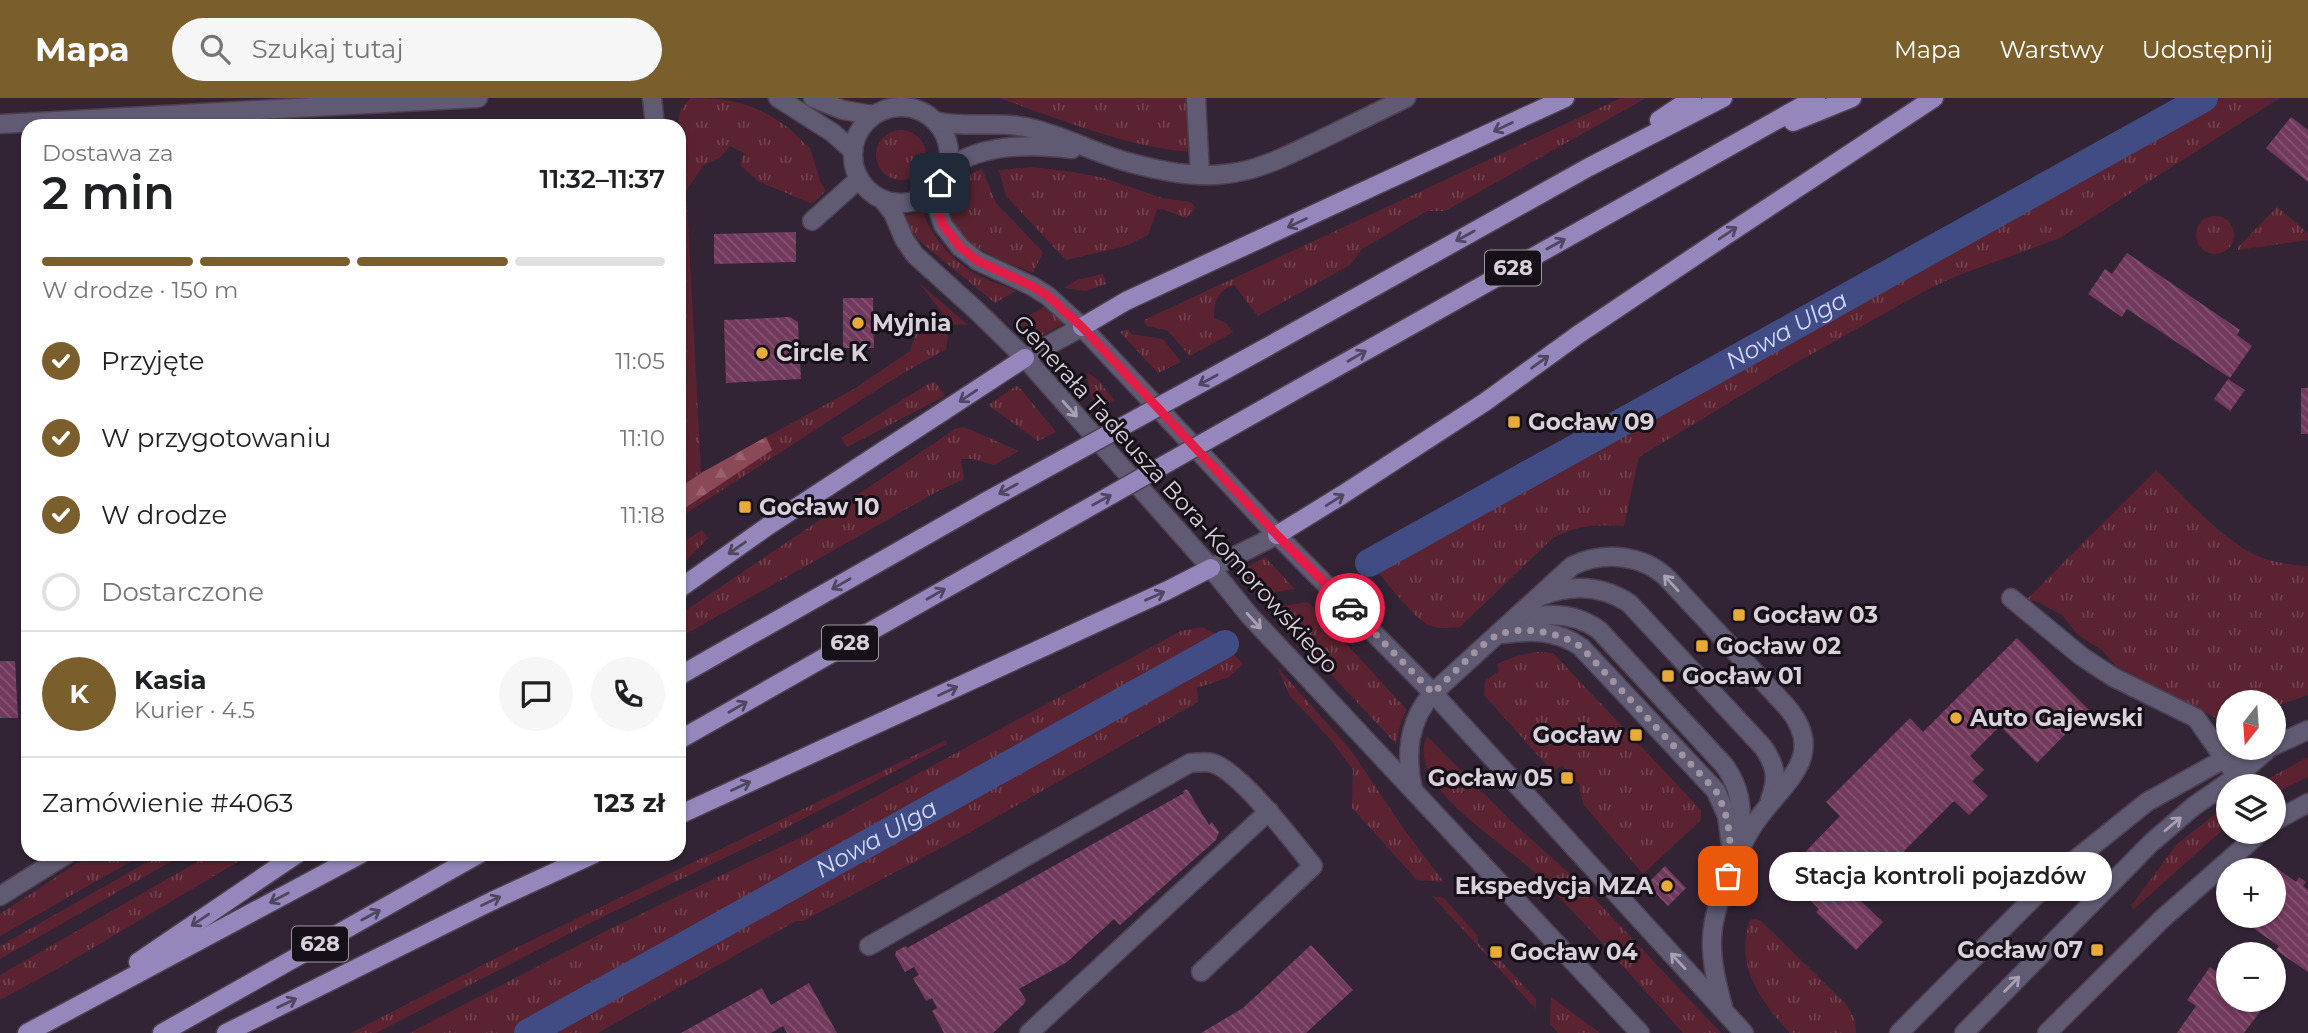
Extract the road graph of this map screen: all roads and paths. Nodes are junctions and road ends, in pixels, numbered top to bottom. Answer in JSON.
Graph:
{"nodes":[{"id":1,"x":478,"y":98,"type":"edge"},
{"id":2,"x":652,"y":98,"type":"edge"},
{"id":3,"x":778,"y":98,"type":"edge"},
{"id":4,"x":813,"y":98,"type":"edge"},
{"id":5,"x":1196,"y":98,"type":"edge"},
{"id":6,"x":1406,"y":98,"type":"edge"},
{"id":7,"x":1565,"y":98,"type":"edge"},
{"id":8,"x":1692,"y":98,"type":"edge"},
{"id":9,"x":1723,"y":98,"type":"edge"},
{"id":10,"x":1816,"y":98,"type":"edge"},
{"id":11,"x":1852,"y":98,"type":"edge"},
{"id":12,"x":1934,"y":98,"type":"edge"},
{"id":13,"x":873,"y":115,"type":"junction"},
{"id":14,"x":92,"y":119,"type":"edge"},
{"id":15,"x":654,"y":119,"type":"edge"},
{"id":16,"x":935,"y":121,"type":"junction"},
{"id":17,"x":21,"y":123,"type":"edge"},
{"id":18,"x":0,"y":124,"type":"edge"},
{"id":19,"x":1728,"y":148,"type":"junction"},
{"id":20,"x":852,"y":150,"type":"junction"},
{"id":21,"x":1093,"y":151,"type":"junction"},
{"id":22,"x":1589,"y":167,"type":"junction"},
{"id":23,"x":1200,"y":175,"type":"junction"},
{"id":24,"x":943,"y":177,"type":"junction"},
{"id":25,"x":859,"y":179,"type":"junction"},
{"id":26,"x":882,"y":199,"type":"junction"},
{"id":27,"x":812,"y":221,"type":"dead end"},
{"id":28,"x":1082,"y":327,"type":"junction"},
{"id":29,"x":1025,"y":358,"type":"junction"},
{"id":30,"x":1277,"y":535,"type":"junction"},
{"id":31,"x":1211,"y":568,"type":"junction"},
{"id":32,"x":686,"y":584,"type":"edge"},
{"id":33,"x":2011,"y":598,"type":"dead end"},
{"id":34,"x":1530,"y":602,"type":"junction"},
{"id":35,"x":1499,"y":632,"type":"junction"},
{"id":36,"x":686,"y":672,"type":"edge"},
{"id":37,"x":1433,"y":693,"type":"junction"},
{"id":38,"x":2308,"y":730,"type":"edge"},
{"id":39,"x":686,"y":736,"type":"edge"},
{"id":40,"x":2286,"y":740,"type":"edge"},
{"id":41,"x":2216,"y":745,"type":"edge"},
{"id":42,"x":2222,"y":760,"type":"edge"},
{"id":43,"x":2256,"y":760,"type":"edge"},
{"id":44,"x":2240,"y":774,"type":"edge"},
{"id":45,"x":1413,"y":790,"type":"junction"},
{"id":46,"x":2216,"y":791,"type":"edge"},
{"id":47,"x":2308,"y":803,"type":"edge"},
{"id":48,"x":1768,"y":807,"type":"junction"},
{"id":49,"x":1269,"y":811,"type":"junction"},
{"id":50,"x":686,"y":812,"type":"edge"},
{"id":51,"x":2286,"y":815,"type":"edge"},
{"id":52,"x":2247,"y":844,"type":"edge"},
{"id":53,"x":55,"y":861,"type":"edge"},
{"id":54,"x":287,"y":861,"type":"edge"},
{"id":55,"x":348,"y":861,"type":"edge"},
{"id":56,"x":466,"y":861,"type":"edge"},
{"id":57,"x":579,"y":861,"type":"edge"},
{"id":58,"x":1728,"y":876,"type":"junction"},
{"id":59,"x":0,"y":896,"type":"edge"},
{"id":60,"x":869,"y":946,"type":"dead end"},
{"id":61,"x":1201,"y":972,"type":"dead end"},
{"id":62,"x":1724,"y":1011,"type":"junction"},
{"id":63,"x":60,"y":1015,"type":"junction"},
{"id":64,"x":27,"y":1033,"type":"edge"},
{"id":65,"x":162,"y":1033,"type":"edge"},
{"id":66,"x":226,"y":1033,"type":"edge"},
{"id":67,"x":1028,"y":1033,"type":"edge"},
{"id":68,"x":1640,"y":1033,"type":"edge"},
{"id":69,"x":1744,"y":1033,"type":"edge"},
{"id":70,"x":1899,"y":1033,"type":"edge"},
{"id":71,"x":1964,"y":1033,"type":"edge"},
{"id":72,"x":2047,"y":1033,"type":"edge"}],
"edges":[{"from":1,"to":14,"type":"street"},
{"from":2,"to":15,"type":"street"},
{"from":3,"to":20,"type":"street"},
{"from":4,"to":13,"type":"street"},
{"from":5,"to":23,"type":"street"},
{"from":6,"to":23,"type":"street"},
{"from":7,"to":28,"type":"main road","one_way":true},
{"from":8,"to":22,"type":"main road"},
{"from":9,"to":22,"type":"main road"},
{"from":10,"to":19,"type":"main road"},
{"from":11,"to":19,"type":"main road"},
{"from":30,"to":12,"type":"main road","one_way":true},
{"from":13,"to":16,"type":"street"},
{"from":13,"to":20,"type":"street"},
{"from":16,"to":21,"type":"street"},
{"from":16,"to":24,"type":"street"},
{"from":17,"to":18,"type":"street"},
{"from":39,"to":19,"type":"main road","number":"628","one_way":true,"bridge":true},
{"from":20,"to":25,"type":"street"},
{"from":21,"to":23,"type":"street"},
{"from":21,"to":24,"type":"street"},
{"from":22,"to":36,"type":"main road","number":"628","one_way":true,"bridge":true},
{"from":24,"to":26,"type":"street"},
{"from":24,"to":28,"type":"street","name":"Generała Tadeusza Bora-Komorowskiego"},
{"from":25,"to":26,"type":"street"},
{"from":25,"to":27,"type":"street"},
{"from":26,"to":29,"type":"street","name":"Generała Tadeusza Bora-Komorowskiego"},
{"from":28,"to":29,"type":"street"},
{"from":28,"to":30,"type":"street","name":"Generała Tadeusza Bora-Komorowskiego"},
{"from":29,"to":31,"type":"street","name":"Generała Tadeusza Bora-Komorowskiego","one_way":true},
{"from":29,"to":32,"type":"main road","one_way":true},
{"from":30,"to":31,"type":"street"},
{"from":30,"to":37,"type":"street","name":"Generała Tadeusza Bora-Komorowskiego"},
{"from":31,"to":45,"type":"street","name":"Generała Tadeusza Bora-Komorowskiego","one_way":true},
{"from":50,"to":31,"type":"main road","one_way":true},
{"from":33,"to":41,"type":"street"},
{"from":34,"to":35,"type":"street"},
{"from":34,"to":48,"type":"street"},
{"from":48,"to":34,"type":"street","one_way":true},
{"from":35,"to":37,"type":"street"},
{"from":35,"to":58,"type":"street"},
{"from":37,"to":45,"type":"street"},
{"from":62,"to":37,"type":"street","name":"Generała Tadeusza Bora-Komorowskiego","one_way":true},
{"from":38,"to":40,"type":"street"},
{"from":42,"to":70,"type":"street"},
{"from":43,"to":44,"type":"street"},
{"from":45,"to":68,"type":"street","name":"Generała Tadeusza Bora-Komorowskiego"},
{"from":71,"to":46,"type":"street","one_way":true},
{"from":47,"to":51,"type":"street"},
{"from":48,"to":58,"type":"street"},
{"from":49,"to":60,"type":"street"},
{"from":49,"to":61,"type":"street"},
{"from":49,"to":67,"type":"street"},
{"from":52,"to":72,"type":"street"},
{"from":53,"to":59,"type":"street"},
{"from":54,"to":63,"type":"main road","one_way":true},
{"from":55,"to":63,"type":"main road","number":"628","one_way":true},
{"from":65,"to":56,"type":"main road","number":"628","one_way":true},
{"from":66,"to":57,"type":"main road","one_way":true},
{"from":58,"to":62,"type":"street"},
{"from":62,"to":69,"type":"street","name":"Generała Tadeusza Bora-Komorowskiego"},
{"from":63,"to":64,"type":"main road","number":"628"}]}
